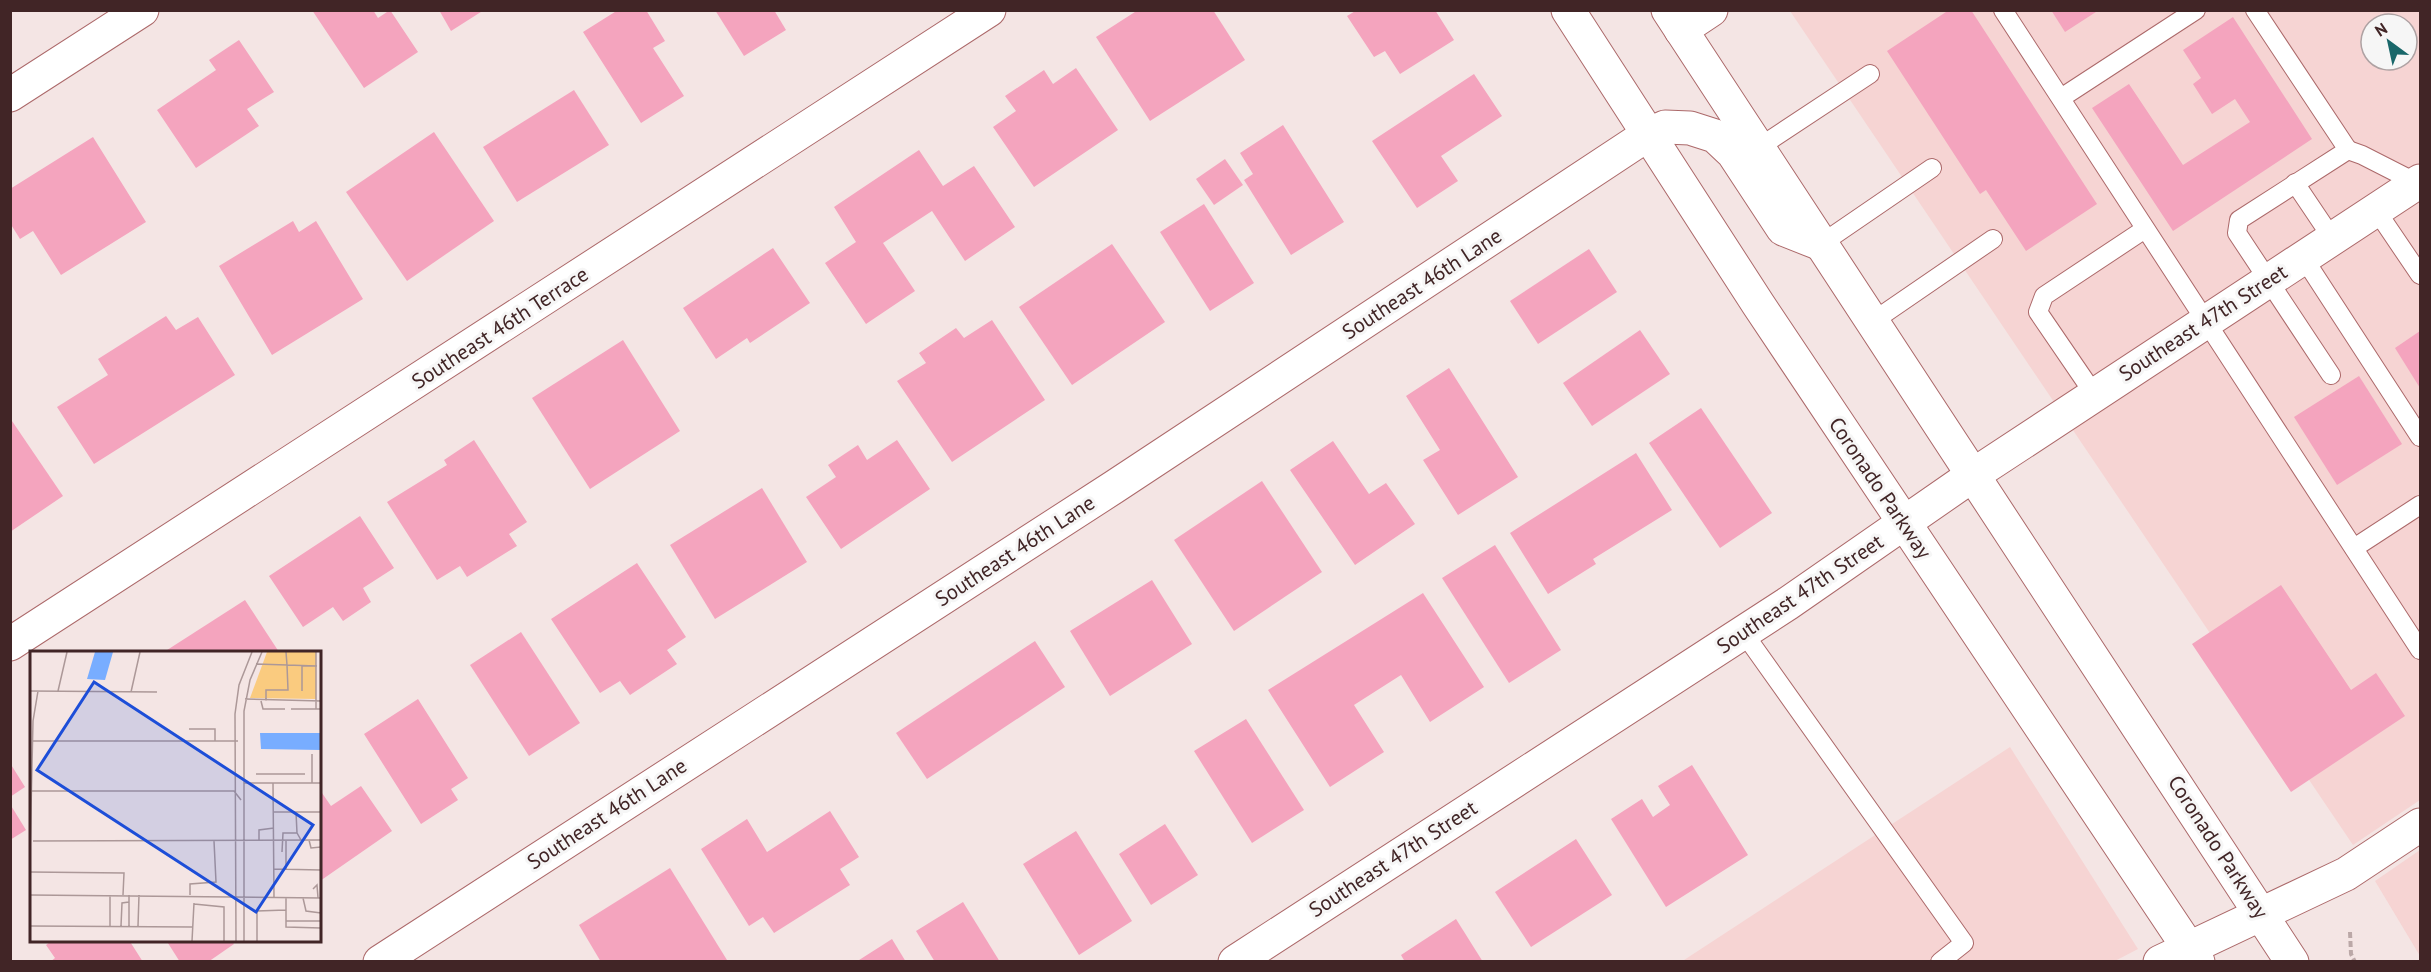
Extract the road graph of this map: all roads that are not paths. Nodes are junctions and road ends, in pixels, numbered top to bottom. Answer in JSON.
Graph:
{"nodes":[{"id":1,"x":142,"y":10,"type":"edge"},
{"id":2,"x":989,"y":10,"type":"edge"},
{"id":3,"x":1568,"y":10,"type":"edge"},
{"id":4,"x":1711,"y":10,"type":"edge"},
{"id":5,"x":2003,"y":10,"type":"edge"},
{"id":6,"x":2196,"y":10,"type":"edge"},
{"id":7,"x":2255,"y":10,"type":"edge"},
{"id":8,"x":1675,"y":20,"type":"edge"},
{"id":9,"x":1870,"y":74,"type":"dead end"},
{"id":10,"x":10,"y":94,"type":"edge"},
{"id":11,"x":2061,"y":98,"type":"junction"},
{"id":12,"x":1647,"y":135,"type":"junction"},
{"id":13,"x":1758,"y":148,"type":"junction"},
{"id":14,"x":2348,"y":150,"type":"junction"},
{"id":15,"x":1932,"y":168,"type":"dead end"},
{"id":16,"x":2419,"y":182,"type":"edge"},
{"id":17,"x":2295,"y":183,"type":"junction"},
{"id":18,"x":2376,"y":210,"type":"junction"},
{"id":19,"x":2145,"y":229,"type":"junction"},
{"id":20,"x":2332,"y":238,"type":"junction"},
{"id":21,"x":1993,"y":239,"type":"dead end"},
{"id":22,"x":1821,"y":244,"type":"junction"},
{"id":23,"x":2303,"y":257,"type":"junction"},
{"id":24,"x":2421,"y":275,"type":"edge"},
{"id":25,"x":2268,"y":281,"type":"junction"},
{"id":26,"x":2206,"y":321,"type":"junction"},
{"id":27,"x":1872,"y":322,"type":"junction"},
{"id":28,"x":2331,"y":375,"type":"dead end"},
{"id":29,"x":2094,"y":394,"type":"junction"},
{"id":30,"x":2421,"y":437,"type":"edge"},
{"id":31,"x":1973,"y":475,"type":"junction"},
{"id":32,"x":2421,"y":505,"type":"edge"},
{"id":33,"x":1904,"y":523,"type":"junction"},
{"id":34,"x":2354,"y":548,"type":"junction"},
{"id":35,"x":1743,"y":632,"type":"junction"},
{"id":36,"x":10,"y":644,"type":"edge"},
{"id":37,"x":2421,"y":650,"type":"edge"},
{"id":38,"x":2421,"y":825,"type":"edge"},
{"id":39,"x":2262,"y":914,"type":"junction"},
{"id":40,"x":2182,"y":957,"type":"edge"},
{"id":41,"x":380,"y":962,"type":"edge"},
{"id":42,"x":1235,"y":962,"type":"edge"},
{"id":43,"x":1940,"y":962,"type":"edge"},
{"id":44,"x":2292,"y":962,"type":"edge"}],
"edges":[{"from":1,"to":10,"type":"street"},
{"from":2,"to":36,"type":"street","name":"Southeast 46th Terrace"},
{"from":3,"to":12,"type":"street","name":"Coronado Parkway"},
{"from":4,"to":8,"type":"street"},
{"from":5,"to":11,"type":"lane"},
{"from":6,"to":11,"type":"lane"},
{"from":7,"to":14,"type":"lane"},
{"from":8,"to":13,"type":"street","name":"Coronado Parkway"},
{"from":9,"to":13,"type":"lane"},
{"from":11,"to":19,"type":"lane"},
{"from":12,"to":22,"type":"street","name":"Southeast 46th Lane"},
{"from":12,"to":33,"type":"street","name":"Coronado Parkway"},
{"from":12,"to":41,"type":"street","name":"Southeast 46th Lane"},
{"from":13,"to":22,"type":"street","name":"Coronado Parkway"},
{"from":14,"to":16,"type":"lane"},
{"from":14,"to":17,"type":"lane"},
{"from":15,"to":22,"type":"lane"},
{"from":16,"to":18,"type":"street","name":"Southeast 47th Street"},
{"from":17,"to":20,"type":"lane"},
{"from":17,"to":25,"type":"lane"},
{"from":18,"to":20,"type":"street","name":"Southeast 47th Street"},
{"from":18,"to":24,"type":"lane"},
{"from":19,"to":26,"type":"lane"},
{"from":19,"to":29,"type":"lane"},
{"from":20,"to":23,"type":"street","name":"Southeast 47th Street"},
{"from":21,"to":27,"type":"lane"},
{"from":22,"to":27,"type":"street","name":"Coronado Parkway"},
{"from":23,"to":25,"type":"street","name":"Southeast 47th Street"},
{"from":23,"to":30,"type":"lane"},
{"from":25,"to":26,"type":"street","name":"Southeast 47th Street"},
{"from":25,"to":28,"type":"lane"},
{"from":26,"to":29,"type":"street","name":"Southeast 47th Street"},
{"from":26,"to":34,"type":"lane"},
{"from":27,"to":31,"type":"street","name":"Coronado Parkway"},
{"from":29,"to":31,"type":"street","name":"Southeast 47th Street"},
{"from":31,"to":33,"type":"street","name":"Southeast 47th Street"},
{"from":31,"to":39,"type":"street","name":"Coronado Parkway"},
{"from":32,"to":34,"type":"lane"},
{"from":33,"to":35,"type":"street","name":"Southeast 47th Street"},
{"from":33,"to":40,"type":"street","name":"Coronado Parkway"},
{"from":34,"to":37,"type":"lane"},
{"from":35,"to":42,"type":"street","name":"Southeast 47th Street"},
{"from":35,"to":43,"type":"lane"},
{"from":38,"to":39,"type":"street"},
{"from":39,"to":40,"type":"street"},
{"from":39,"to":44,"type":"street","name":"Coronado Parkway"}]}
